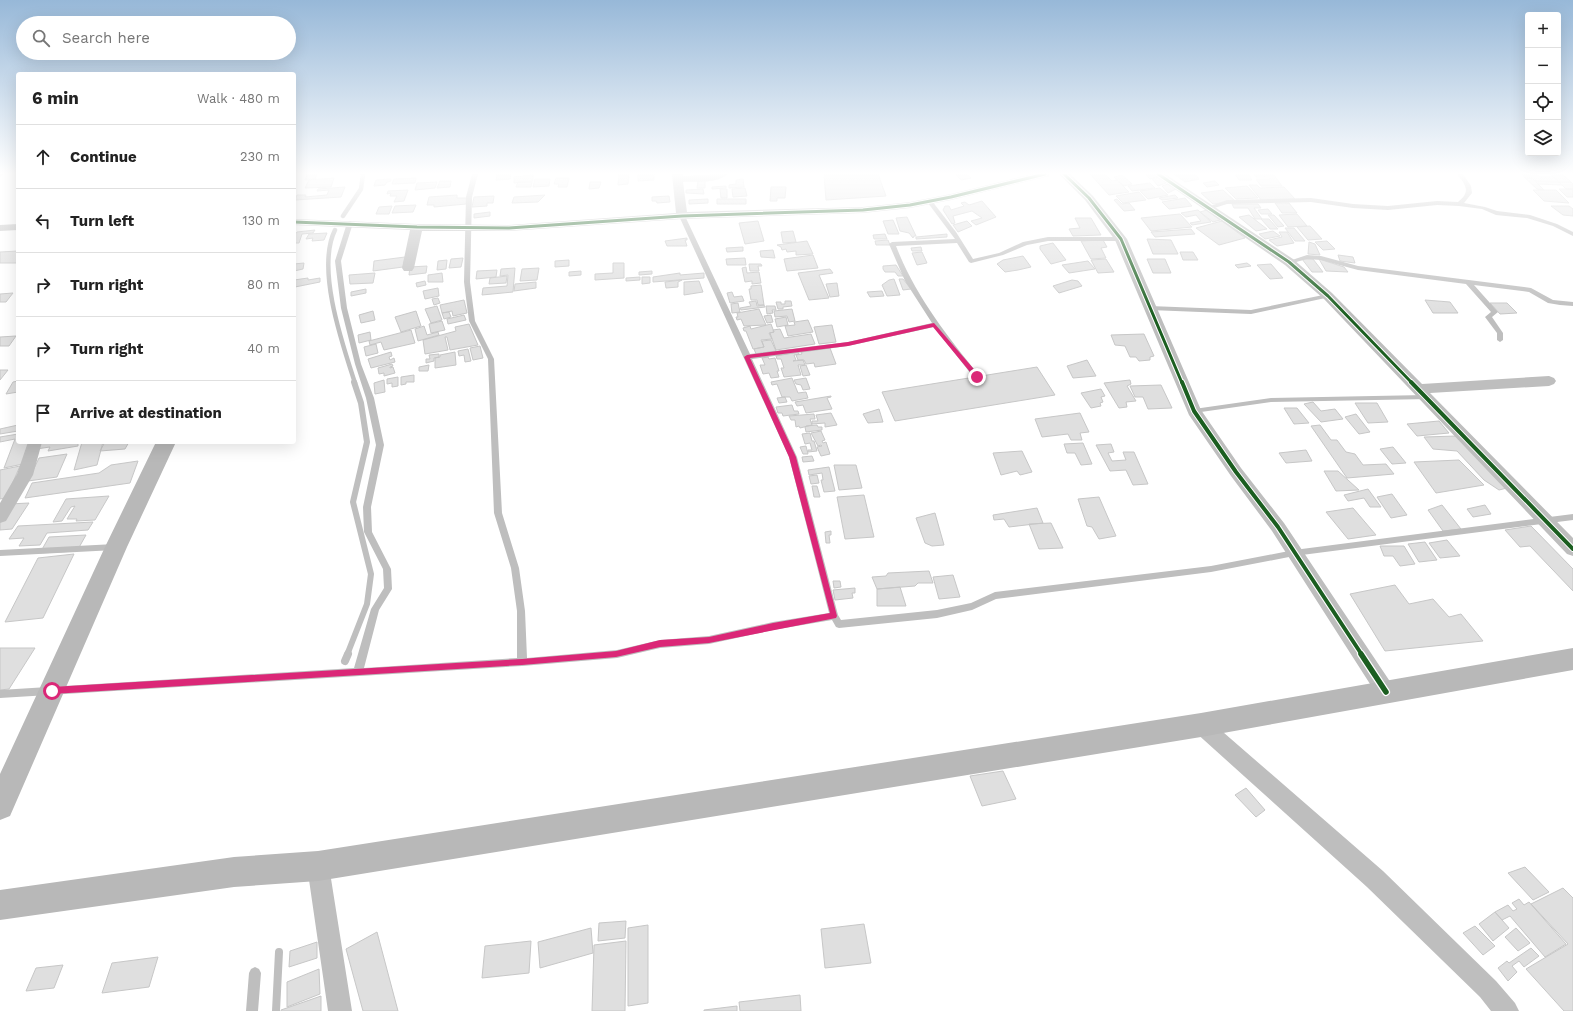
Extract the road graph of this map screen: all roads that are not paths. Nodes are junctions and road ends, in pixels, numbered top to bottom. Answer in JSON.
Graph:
{"nodes":[{"id":1,"x":469,"y":221,"type":"edge"},
{"id":2,"x":607,"y":221,"type":"edge"},
{"id":3,"x":685,"y":221,"type":"edge"},
{"id":4,"x":944,"y":221,"type":"edge"},
{"id":5,"x":1107,"y":221,"type":"edge"},
{"id":6,"x":1228,"y":221,"type":"edge"},
{"id":7,"x":1544,"y":221,"type":"edge"},
{"id":8,"x":296,"y":222,"type":"edge"},
{"id":9,"x":350,"y":224,"type":"junction"},
{"id":10,"x":417,"y":227,"type":"junction"},
{"id":11,"x":10,"y":228,"type":"edge"},
{"id":12,"x":469,"y":228,"type":"junction"},
{"id":13,"x":1573,"y":234,"type":"edge"},
{"id":14,"x":1120,"y":239,"type":"junction"},
{"id":15,"x":0,"y":241,"type":"edge"},
{"id":16,"x":959,"y":241,"type":"junction"},
{"id":17,"x":1289,"y":262,"type":"junction"},
{"id":18,"x":408,"y":268,"type":"dead end"},
{"id":19,"x":1469,"y":283,"type":"junction"},
{"id":20,"x":1328,"y":296,"type":"junction"},
{"id":21,"x":1573,"y":304,"type":"edge"},
{"id":22,"x":1150,"y":308,"type":"junction"},
{"id":23,"x":934,"y":325,"type":"junction"},
{"id":24,"x":1500,"y":340,"type":"dead end"},
{"id":25,"x":747,"y":357,"type":"junction"},
{"id":26,"x":977,"y":377,"type":"dead end"},
{"id":27,"x":1549,"y":381,"type":"dead end"},
{"id":28,"x":1421,"y":393,"type":"junction"},
{"id":29,"x":1194,"y":411,"type":"junction"},
{"id":30,"x":34,"y":444,"type":"edge"},
{"id":31,"x":165,"y":444,"type":"edge"},
{"id":32,"x":0,"y":517,"type":"edge"},
{"id":33,"x":1573,"y":517,"type":"edge"},
{"id":34,"x":1546,"y":521,"type":"junction"},
{"id":35,"x":116,"y":547,"type":"junction"},
{"id":36,"x":1573,"y":549,"type":"edge"},
{"id":37,"x":0,"y":553,"type":"edge"},
{"id":38,"x":1294,"y":553,"type":"junction"},
{"id":39,"x":834,"y":616,"type":"junction"},
{"id":40,"x":1573,"y":659,"type":"edge"},
{"id":41,"x":522,"y":662,"type":"junction"},
{"id":42,"x":358,"y":671,"type":"junction"},
{"id":43,"x":52,"y":691,"type":"junction"},
{"id":44,"x":1386,"y":692,"type":"junction"},
{"id":45,"x":0,"y":694,"type":"edge"},
{"id":46,"x":1201,"y":725,"type":"junction"},
{"id":47,"x":0,"y":806,"type":"edge"},
{"id":48,"x":318,"y":866,"type":"junction"},
{"id":49,"x":0,"y":905,"type":"edge"},
{"id":50,"x":255,"y":973,"type":"dead end"},
{"id":51,"x":252,"y":1011,"type":"edge"},
{"id":52,"x":340,"y":1011,"type":"edge"},
{"id":53,"x":1507,"y":1011,"type":"edge"}],
"edges":[{"from":1,"to":12,"type":"lane"},
{"from":2,"to":12,"type":"street"},
{"from":3,"to":25,"type":"lane"},
{"from":4,"to":16,"type":"lane"},
{"from":5,"to":14,"type":"street"},
{"from":6,"to":17,"type":"street"},
{"from":7,"to":13,"type":"lane"},
{"from":8,"to":9,"type":"street"},
{"from":9,"to":10,"type":"street"},
{"from":9,"to":42,"type":"lane"},
{"from":10,"to":12,"type":"street"},
{"from":10,"to":18,"type":"street"},
{"from":11,"to":15,"type":"street"},
{"from":12,"to":41,"type":"lane"},
{"from":14,"to":16,"type":"lane"},
{"from":14,"to":22,"type":"street"},
{"from":16,"to":23,"type":"lane"},
{"from":17,"to":19,"type":"lane"},
{"from":17,"to":20,"type":"street"},
{"from":19,"to":21,"type":"lane"},
{"from":19,"to":24,"type":"lane"},
{"from":20,"to":22,"type":"lane"},
{"from":20,"to":28,"type":"street"},
{"from":22,"to":29,"type":"street"},
{"from":23,"to":25,"type":"lane"},
{"from":23,"to":26,"type":"lane"},
{"from":25,"to":39,"type":"lane"},
{"from":27,"to":28,"type":"street"},
{"from":28,"to":29,"type":"lane"},
{"from":28,"to":34,"type":"street"},
{"from":29,"to":38,"type":"street"},
{"from":30,"to":32,"type":"street"},
{"from":31,"to":35,"type":"main road"},
{"from":33,"to":34,"type":"lane"},
{"from":34,"to":36,"type":"street"},
{"from":34,"to":38,"type":"lane"},
{"from":35,"to":37,"type":"lane"},
{"from":35,"to":43,"type":"main road"},
{"from":38,"to":39,"type":"lane"},
{"from":38,"to":44,"type":"street"},
{"from":39,"to":41,"type":"lane"},
{"from":40,"to":44,"type":"main road"},
{"from":41,"to":42,"type":"lane"},
{"from":42,"to":43,"type":"lane"},
{"from":43,"to":45,"type":"lane"},
{"from":43,"to":47,"type":"main road"},
{"from":44,"to":46,"type":"main road"},
{"from":46,"to":48,"type":"main road"},
{"from":46,"to":53,"type":"street"},
{"from":48,"to":49,"type":"main road"},
{"from":48,"to":52,"type":"street"},
{"from":50,"to":51,"type":"lane"}]}
